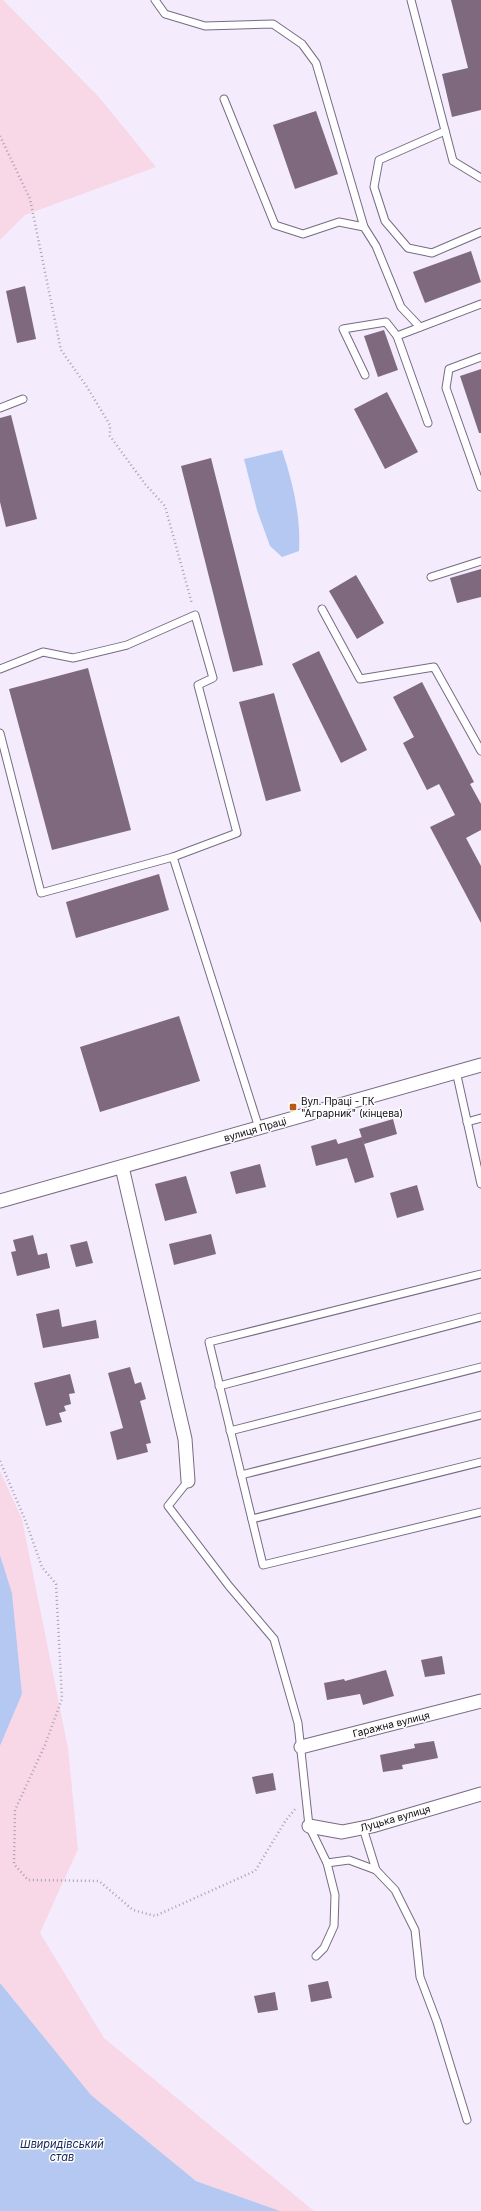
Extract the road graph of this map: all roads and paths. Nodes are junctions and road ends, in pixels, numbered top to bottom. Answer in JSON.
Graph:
{"nodes":[{"id":1,"x":155,"y":0,"type":"edge"},
{"id":2,"x":411,"y":0,"type":"edge"},
{"id":3,"x":224,"y":99,"type":"dead end"},
{"id":4,"x":445,"y":131,"type":"junction"},
{"id":5,"x":0,"y":136,"type":"edge"},
{"id":6,"x":481,"y":178,"type":"edge"},
{"id":7,"x":364,"y":226,"type":"junction"},
{"id":8,"x":481,"y":232,"type":"edge"},
{"id":9,"x":481,"y":304,"type":"edge"},
{"id":10,"x":420,"y":327,"type":"junction"},
{"id":11,"x":397,"y":336,"type":"junction"},
{"id":12,"x":481,"y":356,"type":"edge"},
{"id":13,"x":365,"y":375,"type":"dead end"},
{"id":14,"x":23,"y":399,"type":"dead end"},
{"id":15,"x":0,"y":408,"type":"edge"},
{"id":16,"x":428,"y":423,"type":"dead end"},
{"id":17,"x":481,"y":487,"type":"edge"},
{"id":18,"x":481,"y":561,"type":"edge"},
{"id":19,"x":431,"y":577,"type":"dead end"},
{"id":20,"x":322,"y":609,"type":"dead end"},
{"id":21,"x":195,"y":615,"type":"junction"},
{"id":22,"x":0,"y":669,"type":"edge"},
{"id":23,"x":0,"y":733,"type":"edge"},
{"id":24,"x":481,"y":752,"type":"edge"},
{"id":25,"x":173,"y":857,"type":"junction"},
{"id":26,"x":481,"y":1065,"type":"edge"},
{"id":27,"x":456,"y":1072,"type":"junction"},
{"id":28,"x":481,"y":1118,"type":"edge"},
{"id":29,"x":467,"y":1122,"type":"junction"},
{"id":30,"x":259,"y":1128,"type":"junction"},
{"id":31,"x":122,"y":1166,"type":"junction"},
{"id":32,"x":481,"y":1184,"type":"edge"},
{"id":33,"x":0,"y":1202,"type":"edge"},
{"id":34,"x":481,"y":1274,"type":"edge"},
{"id":35,"x":481,"y":1317,"type":"edge"},
{"id":36,"x":481,"y":1367,"type":"edge"},
{"id":37,"x":220,"y":1386,"type":"junction"},
{"id":38,"x":481,"y":1415,"type":"edge"},
{"id":39,"x":230,"y":1431,"type":"junction"},
{"id":40,"x":0,"y":1461,"type":"edge"},
{"id":41,"x":481,"y":1462,"type":"edge"},
{"id":42,"x":241,"y":1475,"type":"junction"},
{"id":43,"x":188,"y":1481,"type":"joint"},
{"id":44,"x":481,"y":1512,"type":"edge"},
{"id":45,"x":252,"y":1519,"type":"junction"},
{"id":46,"x":481,"y":1702,"type":"edge"},
{"id":47,"x":301,"y":1747,"type":"junction"},
{"id":48,"x":481,"y":1794,"type":"edge"},
{"id":49,"x":305,"y":1798,"type":"junction"},
{"id":50,"x":309,"y":1826,"type":"junction"},
{"id":51,"x":363,"y":1828,"type":"junction"},
{"id":52,"x":327,"y":1863,"type":"junction"},
{"id":53,"x":376,"y":1870,"type":"junction"},
{"id":54,"x":316,"y":1956,"type":"dead end"},
{"id":55,"x":467,"y":2120,"type":"dead end"}],
"edges":[{"from":1,"to":7,"type":"lane"},
{"from":2,"to":4,"type":"lane"},
{"from":3,"to":7,"type":"lane"},
{"from":4,"to":6,"type":"lane"},
{"from":4,"to":8,"type":"lane"},
{"from":5,"to":21,"type":"path"},
{"from":7,"to":10,"type":"lane"},
{"from":9,"to":10,"type":"lane"},
{"from":10,"to":11,"type":"lane"},
{"from":11,"to":13,"type":"lane"},
{"from":11,"to":16,"type":"lane"},
{"from":12,"to":17,"type":"lane"},
{"from":14,"to":15,"type":"lane"},
{"from":18,"to":19,"type":"lane"},
{"from":20,"to":24,"type":"lane"},
{"from":21,"to":22,"type":"lane"},
{"from":21,"to":25,"type":"lane"},
{"from":23,"to":25,"type":"lane"},
{"from":25,"to":30,"type":"lane"},
{"from":26,"to":27,"type":"street","name":"вулиця Праці"},
{"from":27,"to":29,"type":"lane"},
{"from":27,"to":30,"type":"street","name":"вулиця Праці"},
{"from":28,"to":29,"type":"lane"},
{"from":29,"to":32,"type":"lane"},
{"from":30,"to":31,"type":"street","name":"вулиця Праці"},
{"from":31,"to":33,"type":"street","name":"вулиця Праці"},
{"from":31,"to":43,"type":"street"},
{"from":34,"to":37,"type":"lane"},
{"from":35,"to":37,"type":"lane"},
{"from":36,"to":39,"type":"lane"},
{"from":37,"to":39,"type":"lane"},
{"from":38,"to":42,"type":"lane"},
{"from":39,"to":42,"type":"lane"},
{"from":40,"to":49,"type":"path"},
{"from":41,"to":45,"type":"lane"},
{"from":42,"to":45,"type":"lane"},
{"from":43,"to":47,"type":"lane"},
{"from":44,"to":45,"type":"lane"},
{"from":46,"to":47,"type":"street","name":"Гаражна вулиця"},
{"from":47,"to":49,"type":"lane"},
{"from":48,"to":51,"type":"street","name":"Луцька вулиця"},
{"from":49,"to":50,"type":"lane"},
{"from":50,"to":51,"type":"street","name":"Луцька вулиця"},
{"from":50,"to":52,"type":"lane"},
{"from":51,"to":53,"type":"lane"},
{"from":52,"to":53,"type":"lane"},
{"from":52,"to":54,"type":"lane"},
{"from":53,"to":55,"type":"lane"}]}
